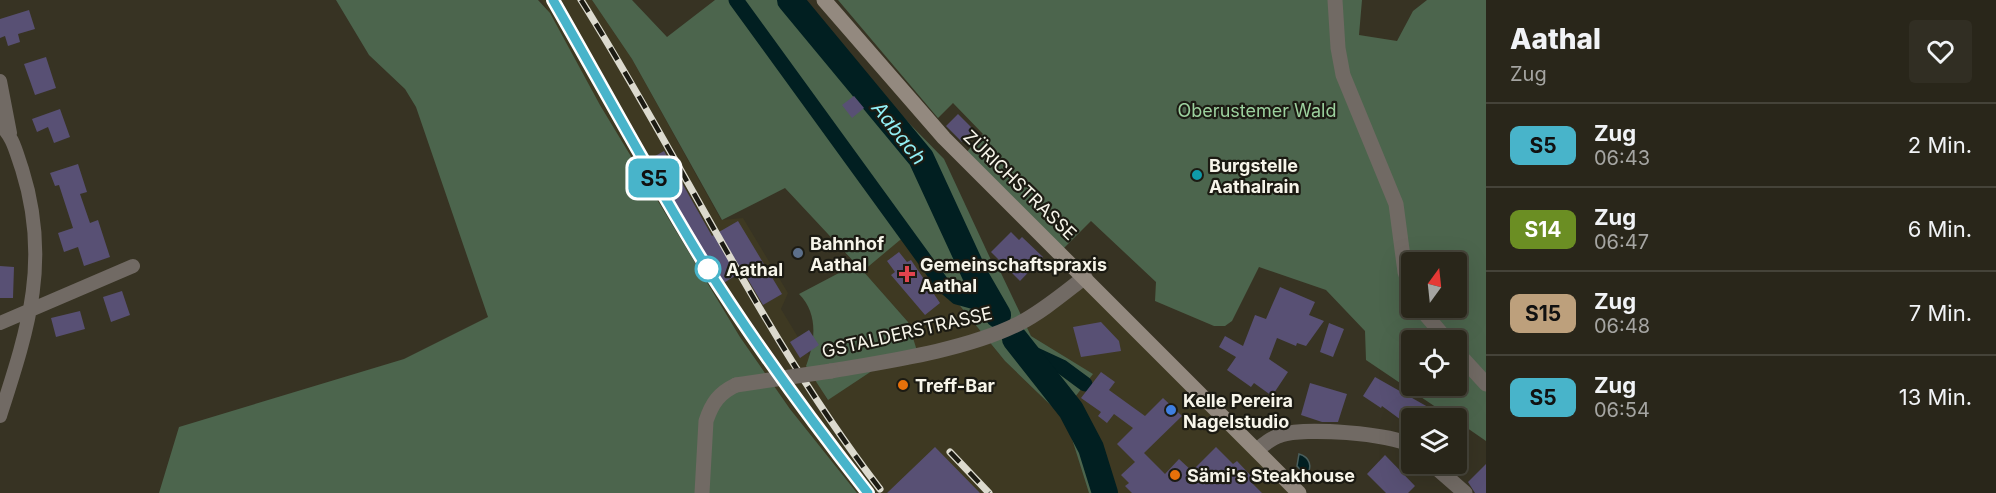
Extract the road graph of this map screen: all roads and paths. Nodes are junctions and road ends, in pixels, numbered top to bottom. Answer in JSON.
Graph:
{"nodes":[{"id":1,"x":824,"y":0,"type":"edge"},
{"id":2,"x":1335,"y":0,"type":"edge"},
{"id":3,"x":0,"y":81,"type":"edge"},
{"id":4,"x":5,"y":129,"type":"edge"},
{"id":5,"x":1402,"y":252,"type":"edge"},
{"id":6,"x":133,"y":266,"type":"dead end"},
{"id":7,"x":1085,"y":277,"type":"junction"},
{"id":8,"x":32,"y":308,"type":"junction"},
{"id":9,"x":1428,"y":318,"type":"edge"},
{"id":10,"x":0,"y":323,"type":"edge"},
{"id":11,"x":1439,"y":330,"type":"edge"},
{"id":12,"x":1467,"y":363,"type":"edge"},
{"id":13,"x":1486,"y":384,"type":"edge"},
{"id":14,"x":0,"y":416,"type":"edge"},
{"id":15,"x":1401,"y":442,"type":"edge"},
{"id":16,"x":1257,"y":450,"type":"junction"},
{"id":17,"x":1443,"y":474,"type":"edge"},
{"id":18,"x":702,"y":493,"type":"edge"},
{"id":19,"x":1299,"y":493,"type":"edge"},
{"id":20,"x":1465,"y":493,"type":"edge"}],
"edges":[{"from":1,"to":7,"type":"main road","name":"ZÜRICHSTRASSE"},
{"from":2,"to":5,"type":"street"},
{"from":3,"to":4,"type":"street"},
{"from":4,"to":8,"type":"street"},
{"from":6,"to":8,"type":"street"},
{"from":7,"to":16,"type":"main road","name":"ZÜRICHSTRASSE"},
{"from":7,"to":18,"type":"street","name":"GSTALDERSTRASSE","bridge":true},
{"from":8,"to":10,"type":"street"},
{"from":8,"to":14,"type":"street"},
{"from":9,"to":11,"type":"street"},
{"from":12,"to":13,"type":"street"},
{"from":15,"to":16,"type":"street"},
{"from":16,"to":19,"type":"main road","name":"ZÜRICHSTRASSE"},
{"from":17,"to":20,"type":"street"}]}
